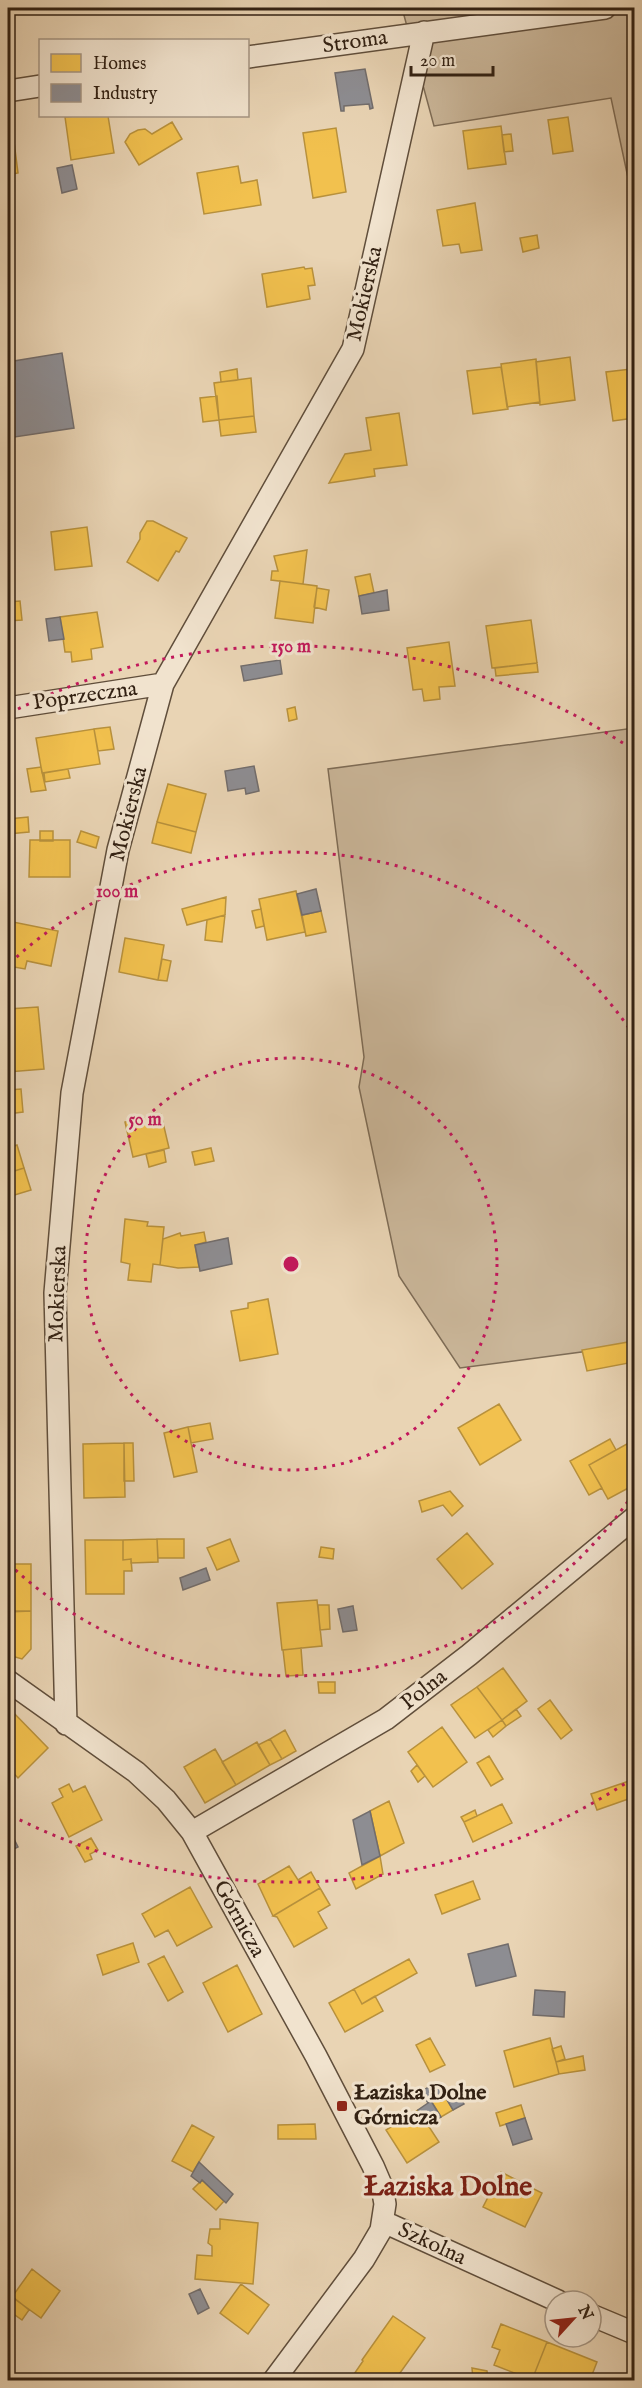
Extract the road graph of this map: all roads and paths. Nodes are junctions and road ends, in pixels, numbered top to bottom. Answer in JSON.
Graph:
{"nodes":[{"id":1,"x":605,"y":8,"type":"edge"},
{"id":2,"x":424,"y":32,"type":"junction"},
{"id":3,"x":249,"y":57,"type":"edge"},
{"id":4,"x":39,"y":86,"type":"edge"},
{"id":5,"x":8,"y":90,"type":"edge"},
{"id":6,"x":163,"y":684,"type":"junction"},
{"id":7,"x":8,"y":708,"type":"edge"},
{"id":8,"x":634,"y":1518,"type":"edge"},
{"id":9,"x":8,"y":1681,"type":"edge"},
{"id":10,"x":66,"y":1724,"type":"junction"},
{"id":11,"x":192,"y":1832,"type":"junction"},
{"id":12,"x":384,"y":2222,"type":"junction"},
{"id":13,"x":543,"y":2294,"type":"edge"},
{"id":14,"x":603,"y":2320,"type":"edge"},
{"id":15,"x":634,"y":2333,"type":"edge"},
{"id":16,"x":274,"y":2380,"type":"edge"}],
"edges":[{"from":1,"to":2,"type":"street","name":"Stroma"},
{"from":2,"to":3,"type":"street","name":"Stroma"},
{"from":2,"to":6,"type":"street","name":"Mokierska"},
{"from":4,"to":5,"type":"street"},
{"from":6,"to":7,"type":"street","name":"Poprzeczna"},
{"from":6,"to":10,"type":"street","name":"Mokierska"},
{"from":8,"to":11,"type":"street","name":"Polna"},
{"from":9,"to":10,"type":"street","name":"Górnicza"},
{"from":10,"to":11,"type":"street","name":"Górnicza"},
{"from":11,"to":12,"type":"street","name":"Górnicza"},
{"from":12,"to":13,"type":"street","name":"Szkolna"},
{"from":12,"to":16,"type":"street","name":"Szkolna"},
{"from":14,"to":15,"type":"street"}]}
